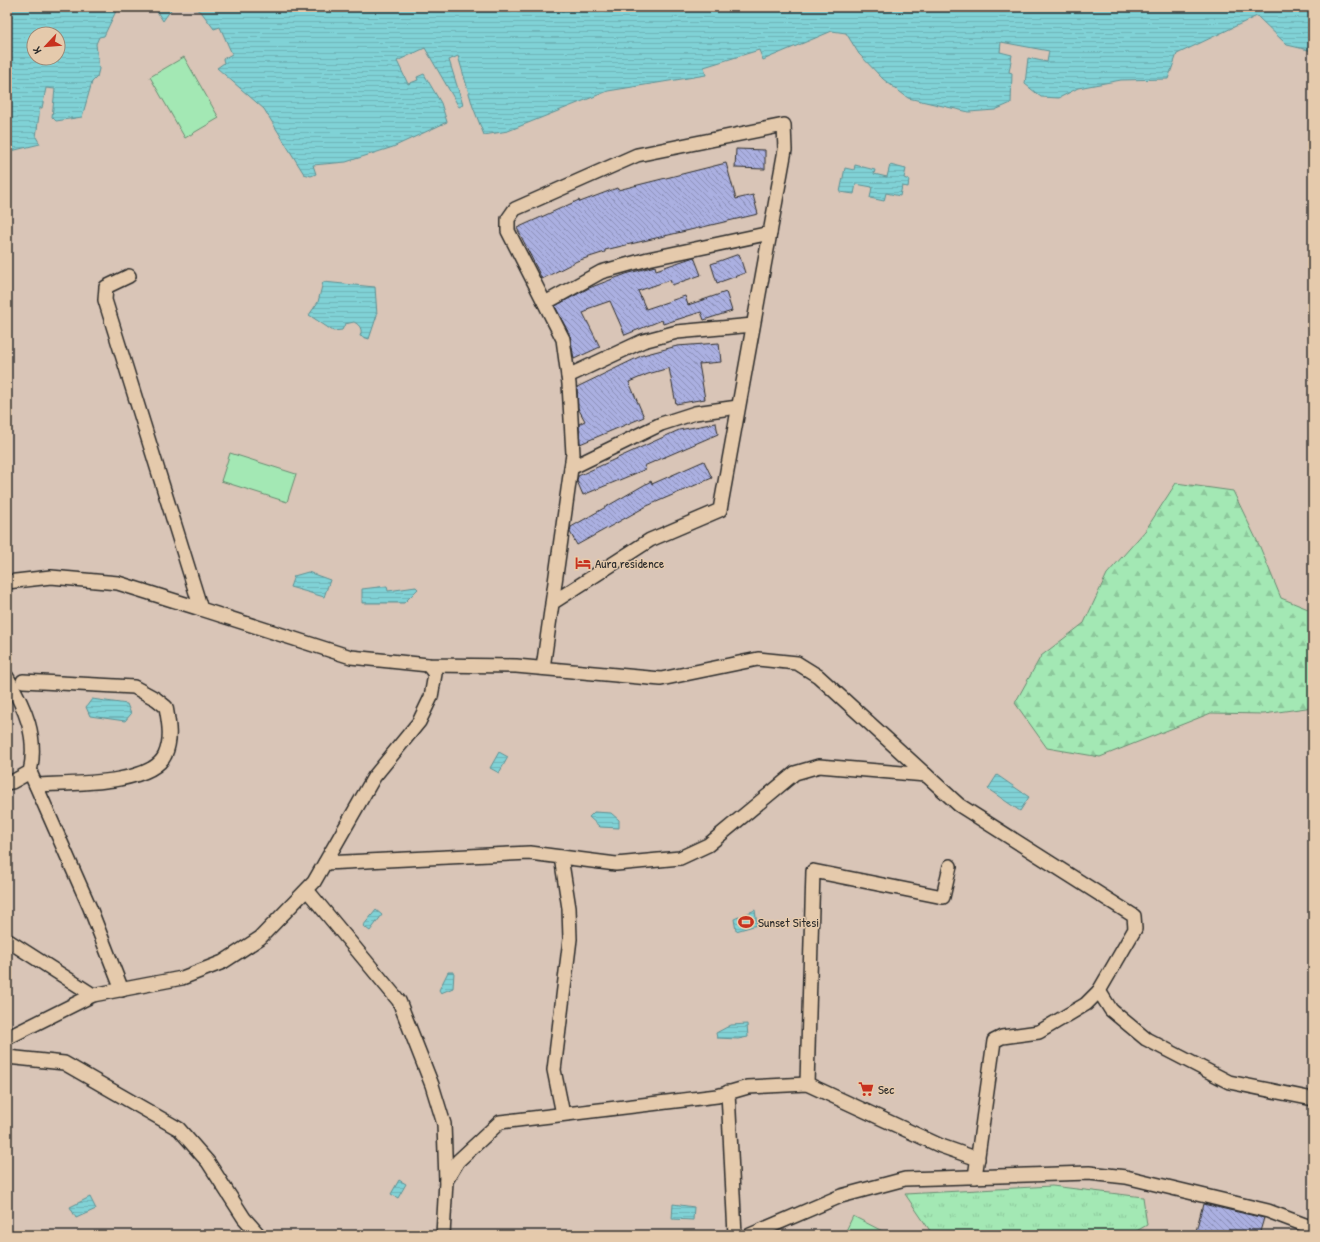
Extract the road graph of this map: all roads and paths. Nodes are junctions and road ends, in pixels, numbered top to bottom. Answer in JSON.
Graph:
{"nodes":[{"id":1,"x":770,"y":234,"type":"junction"},
{"id":2,"x":129,"y":276,"type":"dead end"},
{"id":3,"x":545,"y":303,"type":"junction"},
{"id":4,"x":753,"y":325,"type":"junction"},
{"id":5,"x":568,"y":376,"type":"junction"},
{"id":6,"x":738,"y":407,"type":"junction"},
{"id":7,"x":571,"y":468,"type":"junction"},
{"id":8,"x":7,"y":582,"type":"edge"},
{"id":9,"x":552,"y":603,"type":"junction"},
{"id":10,"x":200,"y":609,"type":"junction"},
{"id":11,"x":428,"y":665,"type":"junction"},
{"id":12,"x":543,"y":668,"type":"junction"},
{"id":13,"x":7,"y":677,"type":"edge"},
{"id":14,"x":24,"y":681,"type":"dead end"},
{"id":15,"x":30,"y":772,"type":"junction"},
{"id":16,"x":926,"y":775,"type":"junction"},
{"id":17,"x":7,"y":783,"type":"edge"},
{"id":18,"x":36,"y":785,"type":"junction"},
{"id":19,"x":561,"y":856,"type":"junction"},
{"id":20,"x":325,"y":863,"type":"junction"},
{"id":21,"x":950,"y":866,"type":"dead end"},
{"id":22,"x":307,"y":890,"type":"junction"},
{"id":23,"x":7,"y":940,"type":"edge"},
{"id":24,"x":122,"y":990,"type":"junction"},
{"id":25,"x":1099,"y":990,"type":"junction"},
{"id":26,"x":93,"y":995,"type":"junction"},
{"id":27,"x":7,"y":1038,"type":"edge"},
{"id":28,"x":7,"y":1057,"type":"edge"},
{"id":29,"x":807,"y":1084,"type":"junction"},
{"id":30,"x":728,"y":1092,"type":"junction"},
{"id":31,"x":1313,"y":1099,"type":"edge"},
{"id":32,"x":563,"y":1114,"type":"junction"},
{"id":33,"x":978,"y":1159,"type":"junction"},
{"id":34,"x":975,"y":1177,"type":"junction"},
{"id":35,"x":446,"y":1181,"type":"junction"},
{"id":36,"x":1313,"y":1228,"type":"edge"},
{"id":37,"x":259,"y":1235,"type":"edge"},
{"id":38,"x":443,"y":1235,"type":"edge"},
{"id":39,"x":735,"y":1235,"type":"edge"},
{"id":40,"x":750,"y":1235,"type":"edge"}],
"edges":[{"from":1,"to":3,"type":"street"},
{"from":1,"to":3,"type":"street"},
{"from":1,"to":4,"type":"street"},
{"from":2,"to":10,"type":"street"},
{"from":3,"to":5,"type":"street"},
{"from":4,"to":5,"type":"street"},
{"from":4,"to":6,"type":"street"},
{"from":5,"to":7,"type":"street"},
{"from":6,"to":7,"type":"street"},
{"from":6,"to":9,"type":"street"},
{"from":7,"to":9,"type":"street"},
{"from":8,"to":10,"type":"street"},
{"from":9,"to":12,"type":"street"},
{"from":10,"to":11,"type":"street"},
{"from":11,"to":12,"type":"street"},
{"from":11,"to":20,"type":"street"},
{"from":12,"to":16,"type":"street"},
{"from":13,"to":15,"type":"street"},
{"from":14,"to":18,"type":"street"},
{"from":15,"to":17,"type":"street"},
{"from":15,"to":18,"type":"street"},
{"from":16,"to":19,"type":"street"},
{"from":16,"to":25,"type":"street"},
{"from":18,"to":24,"type":"street"},
{"from":19,"to":20,"type":"street"},
{"from":19,"to":32,"type":"street"},
{"from":20,"to":22,"type":"street"},
{"from":21,"to":29,"type":"street"},
{"from":22,"to":24,"type":"street"},
{"from":22,"to":35,"type":"street"},
{"from":23,"to":26,"type":"street"},
{"from":24,"to":26,"type":"street"},
{"from":25,"to":31,"type":"street"},
{"from":25,"to":33,"type":"street"},
{"from":26,"to":27,"type":"street"},
{"from":28,"to":37,"type":"street"},
{"from":29,"to":30,"type":"street"},
{"from":29,"to":33,"type":"street"},
{"from":30,"to":32,"type":"street"},
{"from":30,"to":39,"type":"street"},
{"from":32,"to":35,"type":"street"},
{"from":33,"to":34,"type":"street"},
{"from":34,"to":36,"type":"street"},
{"from":34,"to":40,"type":"street"},
{"from":35,"to":38,"type":"street"}]}
